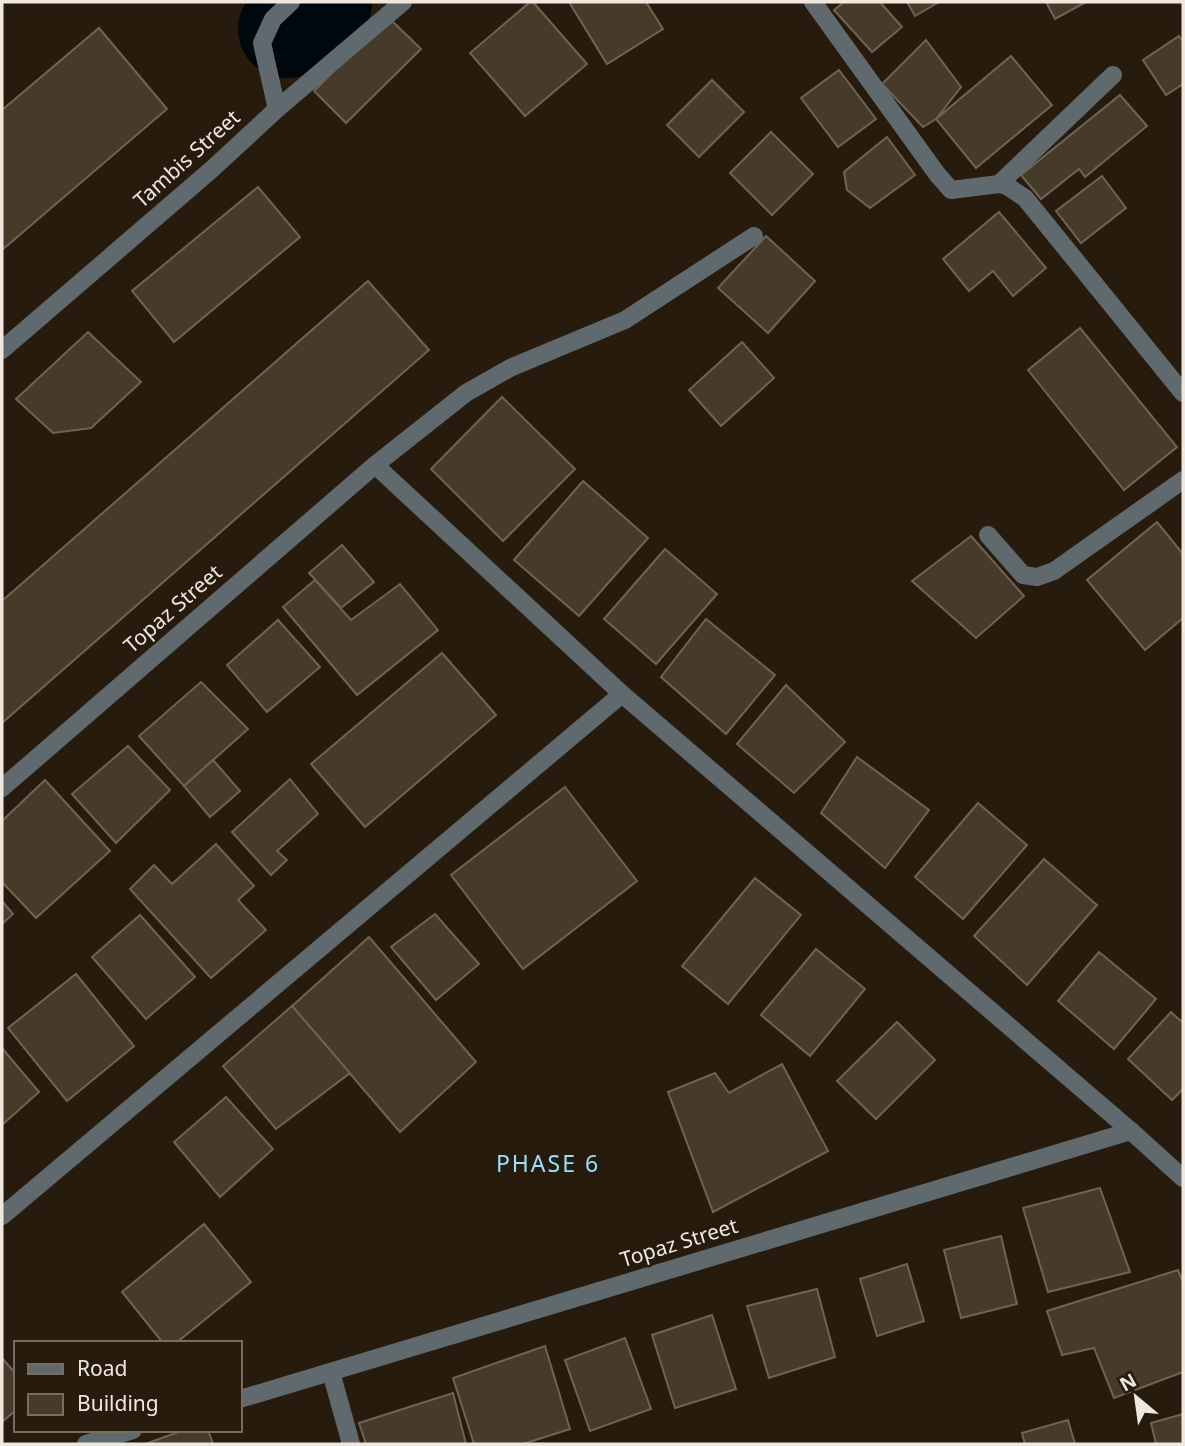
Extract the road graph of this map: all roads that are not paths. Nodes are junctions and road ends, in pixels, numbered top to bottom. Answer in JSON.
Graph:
{"nodes":[{"id":1,"x":291,"y":2,"type":"edge"},
{"id":2,"x":403,"y":2,"type":"edge"},
{"id":3,"x":815,"y":3,"type":"edge"},
{"id":4,"x":1113,"y":75,"type":"dead end"},
{"id":5,"x":277,"y":109,"type":"junction"},
{"id":6,"x":999,"y":184,"type":"junction"},
{"id":7,"x":754,"y":236,"type":"dead end"},
{"id":8,"x":2,"y":350,"type":"edge"},
{"id":9,"x":1183,"y":393,"type":"edge"},
{"id":10,"x":375,"y":465,"type":"junction"},
{"id":11,"x":1183,"y":480,"type":"edge"},
{"id":12,"x":988,"y":536,"type":"dead end"},
{"id":13,"x":622,"y":694,"type":"junction"},
{"id":14,"x":2,"y":788,"type":"edge"},
{"id":15,"x":1131,"y":1130,"type":"junction"},
{"id":16,"x":1183,"y":1178,"type":"edge"},
{"id":17,"x":2,"y":1216,"type":"edge"},
{"id":18,"x":331,"y":1372,"type":"junction"},
{"id":19,"x":242,"y":1398,"type":"edge"},
{"id":20,"x":126,"y":1432,"type":"edge"},
{"id":21,"x":86,"y":1444,"type":"edge"},
{"id":22,"x":351,"y":1444,"type":"edge"}],
"edges":[{"from":1,"to":5,"type":"street"},
{"from":2,"to":5,"type":"street","name":"Tambis Street"},
{"from":3,"to":6,"type":"street"},
{"from":4,"to":6,"type":"street"},
{"from":5,"to":8,"type":"street","name":"Tambis Street"},
{"from":6,"to":9,"type":"street"},
{"from":7,"to":10,"type":"street","name":"Topaz Street"},
{"from":10,"to":13,"type":"street"},
{"from":10,"to":14,"type":"street","name":"Topaz Street"},
{"from":11,"to":12,"type":"street"},
{"from":13,"to":15,"type":"street"},
{"from":13,"to":17,"type":"street"},
{"from":15,"to":16,"type":"street"},
{"from":15,"to":18,"type":"street","name":"Topaz Street"},
{"from":18,"to":19,"type":"street","name":"Topaz Street"},
{"from":18,"to":22,"type":"street"},
{"from":20,"to":21,"type":"street"}]}
